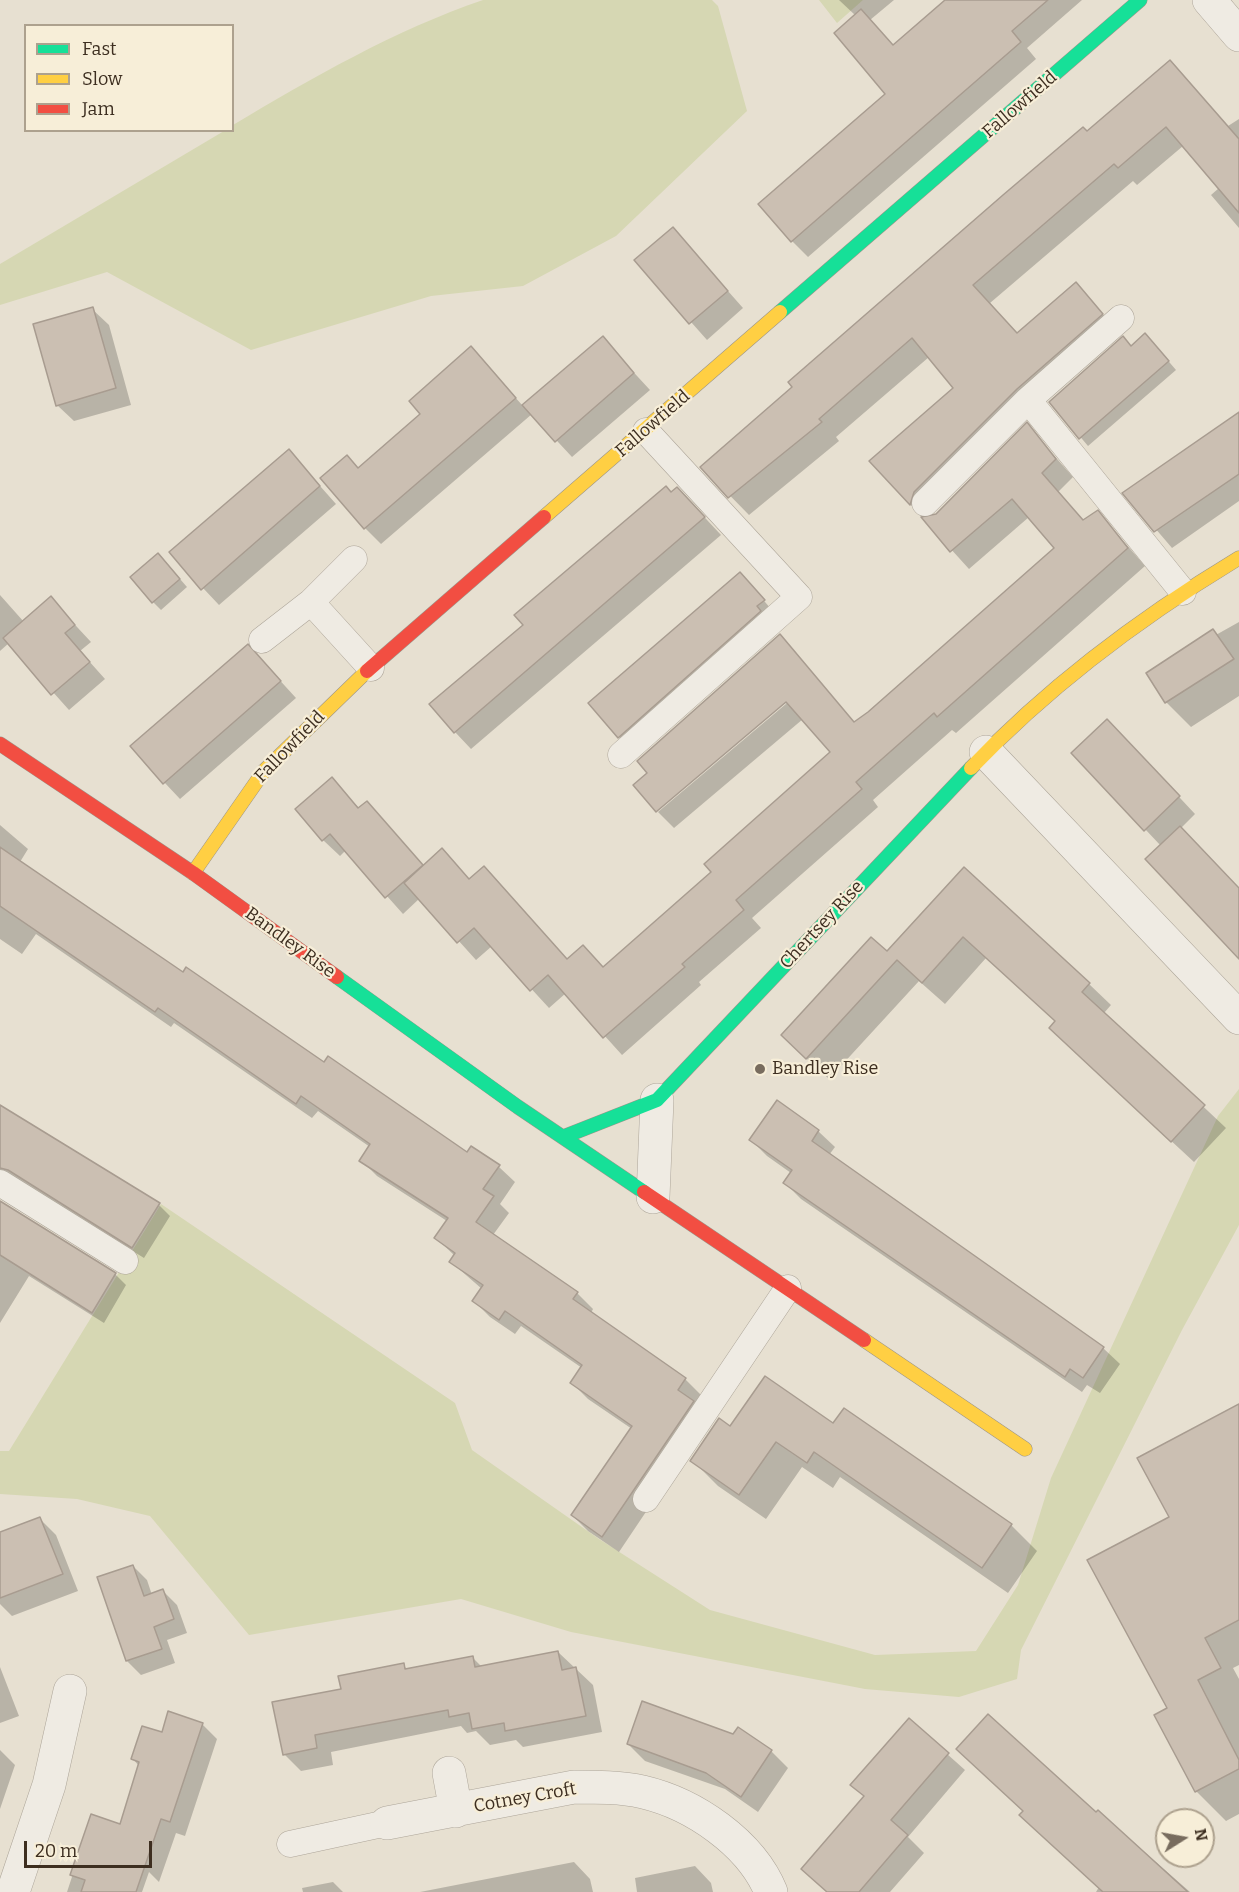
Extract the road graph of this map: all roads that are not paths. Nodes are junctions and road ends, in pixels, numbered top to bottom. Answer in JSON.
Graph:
{"nodes":[{"id":1,"x":1140,"y":0,"type":"edge"},
{"id":2,"x":1209,"y":0,"type":"edge"},
{"id":3,"x":1239,"y":35,"type":"edge"},
{"id":4,"x":1121,"y":318,"type":"dead end"},
{"id":5,"x":1028,"y":400,"type":"junction"},
{"id":6,"x":646,"y":430,"type":"junction"},
{"id":7,"x":925,"y":503,"type":"dead end"},
{"id":8,"x":1239,"y":558,"type":"edge"},
{"id":9,"x":354,"y":559,"type":"dead end"},
{"id":10,"x":1183,"y":592,"type":"junction"},
{"id":11,"x":311,"y":602,"type":"junction"},
{"id":12,"x":262,"y":640,"type":"dead end"},
{"id":13,"x":371,"y":668,"type":"junction"},
{"id":14,"x":0,"y":744,"type":"edge"},
{"id":15,"x":986,"y":752,"type":"junction"},
{"id":16,"x":621,"y":755,"type":"dead end"},
{"id":17,"x":193,"y":873,"type":"junction"},
{"id":18,"x":1239,"y":1018,"type":"edge"},
{"id":19,"x":657,"y":1100,"type":"junction"},
{"id":20,"x":563,"y":1137,"type":"junction"},
{"id":21,"x":0,"y":1183,"type":"edge"},
{"id":22,"x":653,"y":1197,"type":"junction"},
{"id":23,"x":125,"y":1261,"type":"dead end"},
{"id":24,"x":788,"y":1288,"type":"junction"},
{"id":25,"x":1025,"y":1449,"type":"dead end"},
{"id":26,"x":646,"y":1499,"type":"dead end"},
{"id":27,"x":69,"y":1691,"type":"dead end"},
{"id":28,"x":449,"y":1773,"type":"dead end"},
{"id":29,"x":456,"y":1811,"type":"junction"},
{"id":30,"x":387,"y":1823,"type":"joint"},
{"id":31,"x":290,"y":1844,"type":"dead end"},
{"id":32,"x":13,"y":1892,"type":"edge"},
{"id":33,"x":771,"y":1892,"type":"edge"}],
"edges":[{"from":1,"to":6,"type":"street","name":"Fallowfield"},
{"from":2,"to":3,"type":"street"},
{"from":4,"to":5,"type":"lane"},
{"from":5,"to":7,"type":"lane"},
{"from":5,"to":10,"type":"lane"},
{"from":6,"to":13,"type":"street","name":"Fallowfield"},
{"from":6,"to":16,"type":"lane"},
{"from":8,"to":10,"type":"street","name":"Chertsey Rise"},
{"from":9,"to":11,"type":"lane"},
{"from":10,"to":15,"type":"street","name":"Chertsey Rise"},
{"from":11,"to":12,"type":"lane"},
{"from":11,"to":13,"type":"lane"},
{"from":13,"to":17,"type":"street","name":"Fallowfield"},
{"from":14,"to":17,"type":"street","name":"Bandley Rise"},
{"from":15,"to":18,"type":"street"},
{"from":15,"to":19,"type":"street","name":"Chertsey Rise"},
{"from":17,"to":20,"type":"street","name":"Bandley Rise"},
{"from":19,"to":20,"type":"street","name":"Chertsey Rise"},
{"from":19,"to":22,"type":"street"},
{"from":20,"to":22,"type":"street","name":"Bandley Rise"},
{"from":21,"to":23,"type":"lane"},
{"from":22,"to":24,"type":"street","name":"Bandley Rise"},
{"from":24,"to":25,"type":"street","name":"Bandley Rise"},
{"from":24,"to":26,"type":"lane"},
{"from":27,"to":32,"type":"street"},
{"from":28,"to":29,"type":"street","name":"Cotney Croft"},
{"from":29,"to":30,"type":"street","name":"Cotney Croft"},
{"from":29,"to":33,"type":"street","name":"Cotney Croft"},
{"from":30,"to":31,"type":"lane"}]}
